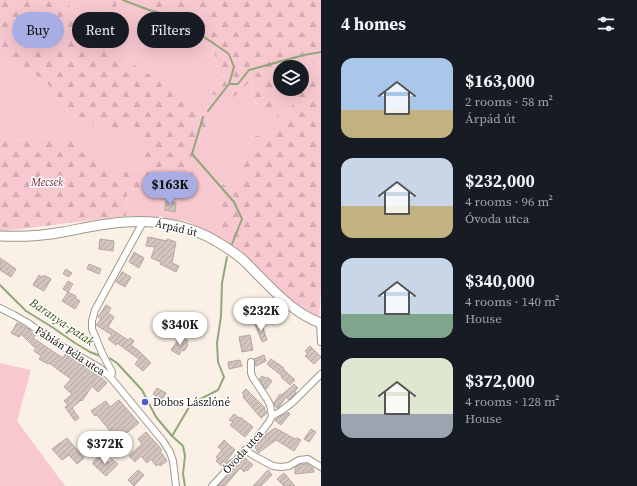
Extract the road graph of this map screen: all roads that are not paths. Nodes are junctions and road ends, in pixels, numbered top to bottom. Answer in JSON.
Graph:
{"nodes":[{"id":1,"x":143,"y":222,"type":"junction"},
{"id":2,"x":0,"y":236,"type":"edge"},
{"id":3,"x":0,"y":308,"type":"edge"},
{"id":4,"x":320,"y":323,"type":"edge"},
{"id":5,"x":321,"y":342,"type":"edge"},
{"id":6,"x":251,"y":362,"type":"dead end"},
{"id":7,"x":321,"y":374,"type":"edge"},
{"id":8,"x":110,"y":378,"type":"junction"},
{"id":9,"x":272,"y":416,"type":"junction"},
{"id":10,"x":245,"y":450,"type":"junction"},
{"id":11,"x":321,"y":467,"type":"edge"},
{"id":12,"x":176,"y":486,"type":"edge"},
{"id":13,"x":212,"y":486,"type":"edge"}],
"edges":[{"from":1,"to":2,"type":"main road","name":"Árpád út"},
{"from":1,"to":4,"type":"main road","name":"Árpád út"},
{"from":1,"to":8,"type":"street"},
{"from":3,"to":8,"type":"street","name":"Fábián Béla utca"},
{"from":4,"to":5,"type":"street"},
{"from":6,"to":9,"type":"street"},
{"from":7,"to":9,"type":"street","name":"Óvoda utca"},
{"from":8,"to":12,"type":"street","name":"Fábián Béla utca"},
{"from":9,"to":10,"type":"street","name":"Óvoda utca"},
{"from":10,"to":11,"type":"street"},
{"from":10,"to":13,"type":"street","name":"Óvoda utca"}]}
